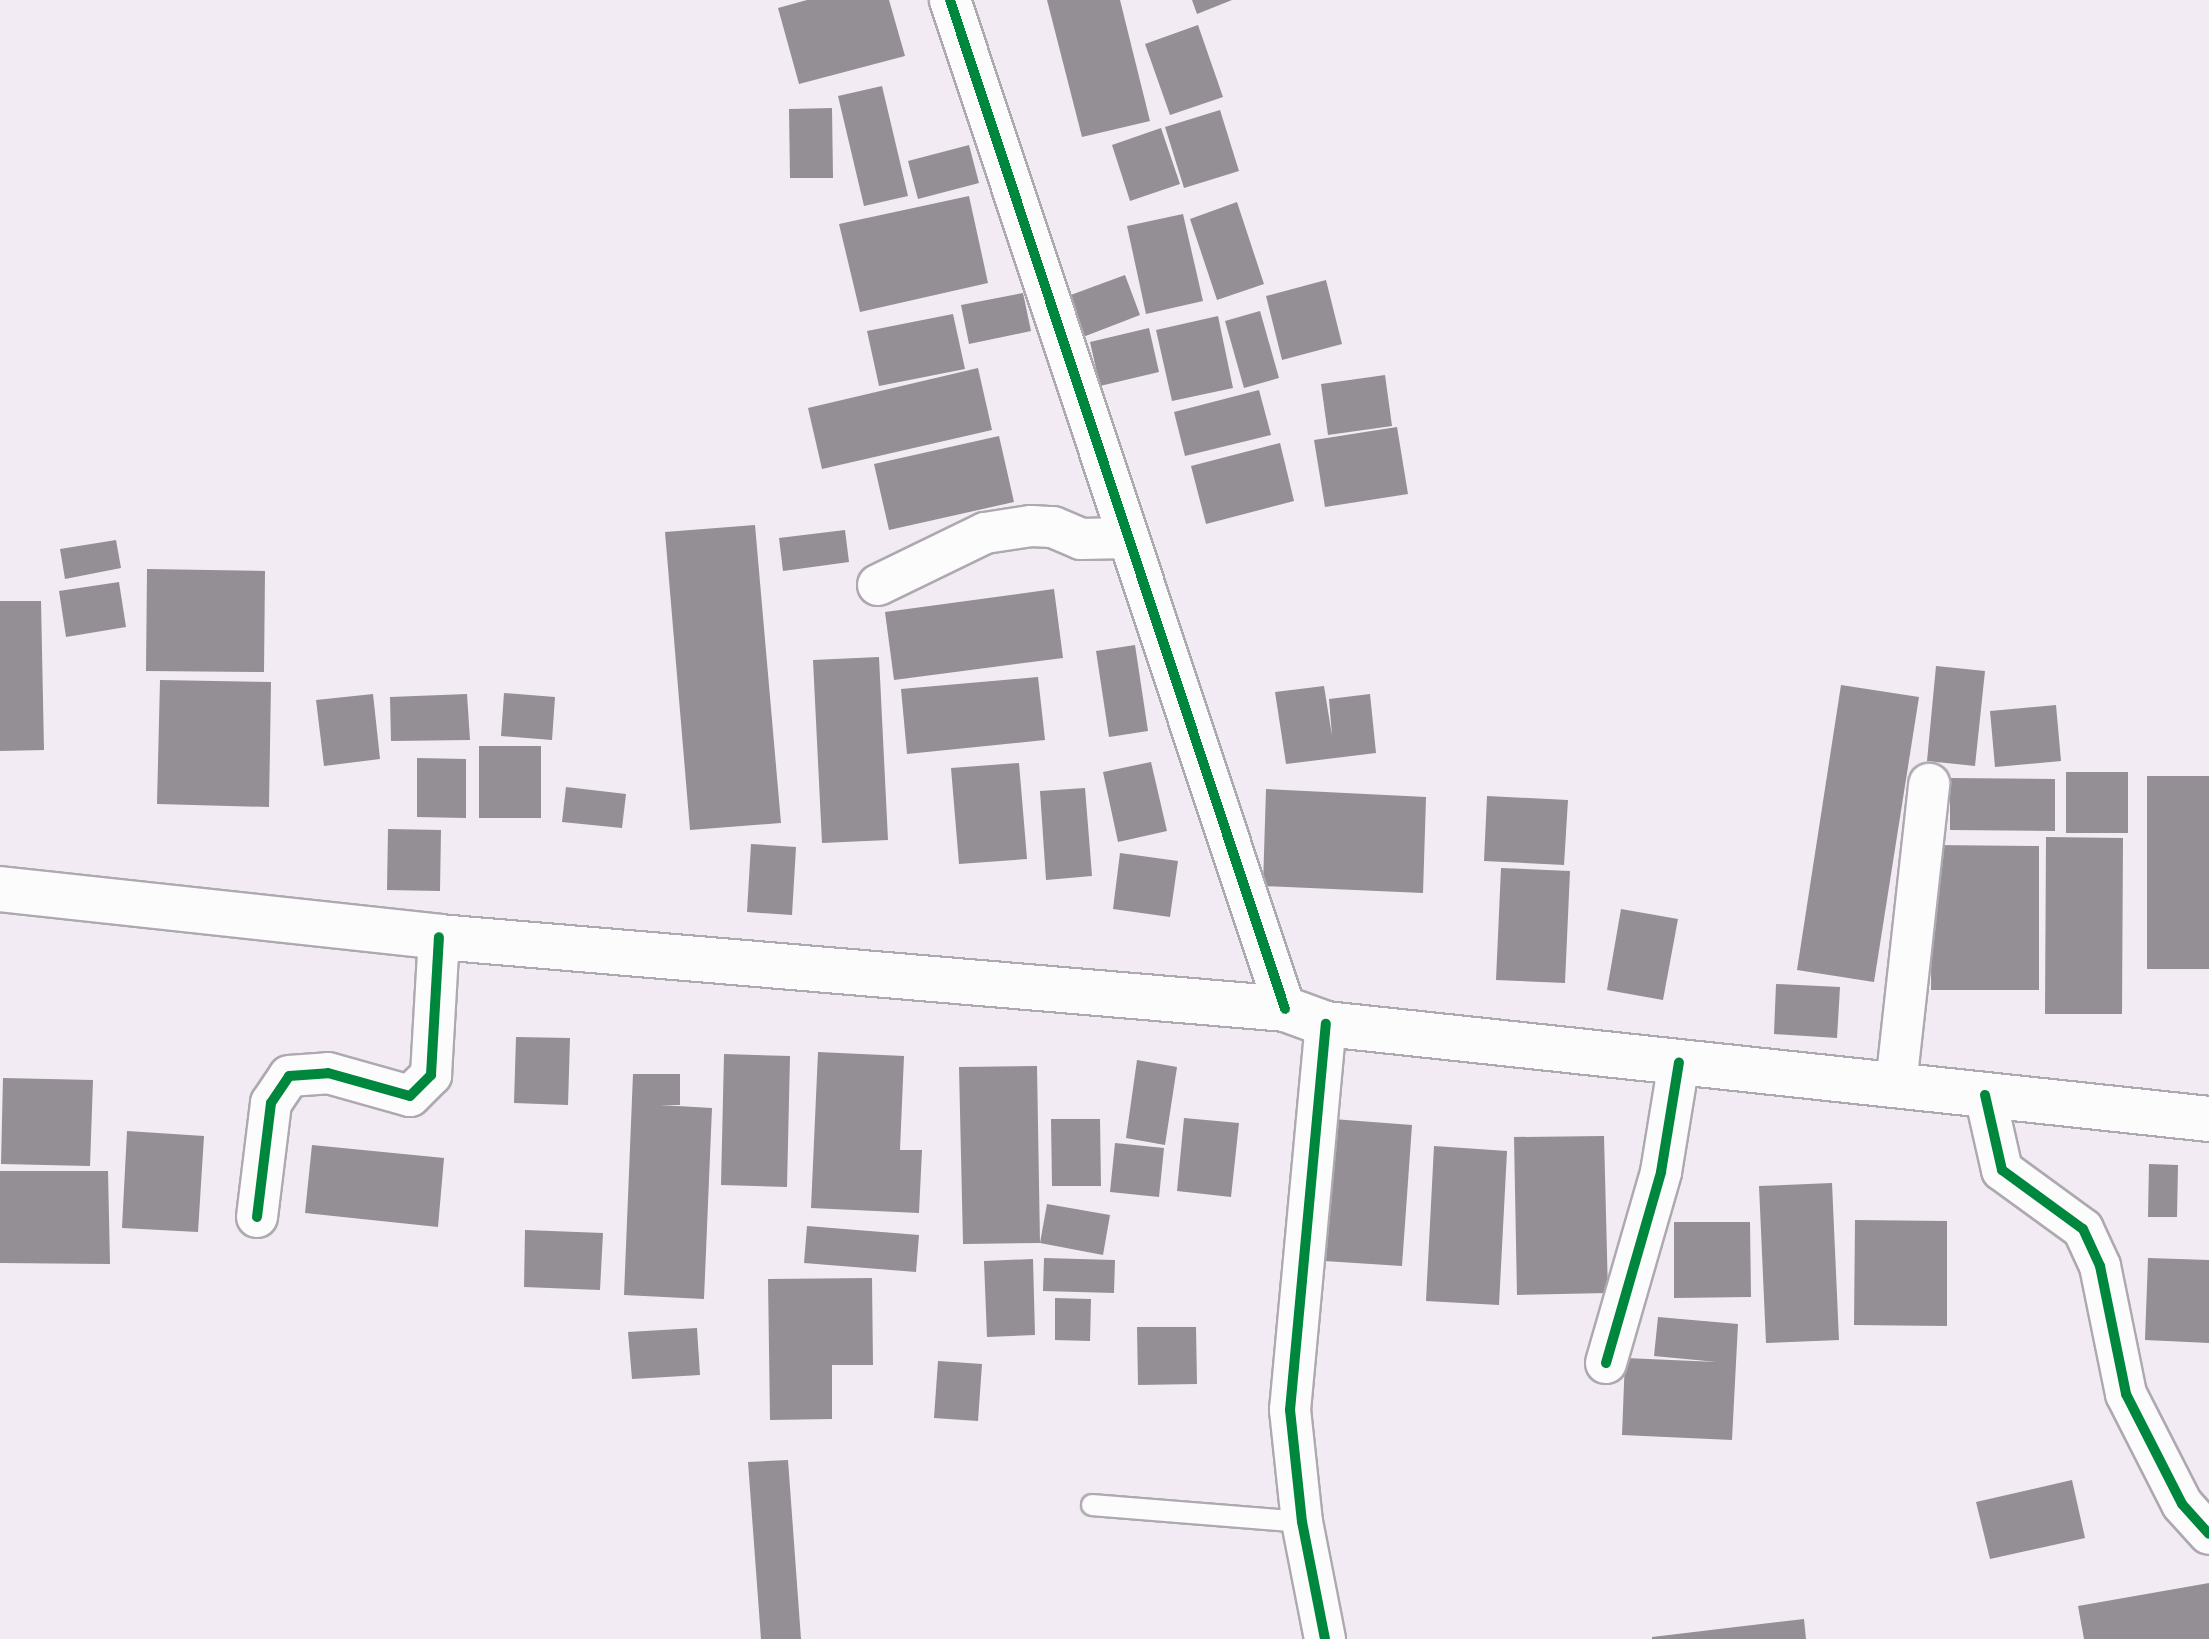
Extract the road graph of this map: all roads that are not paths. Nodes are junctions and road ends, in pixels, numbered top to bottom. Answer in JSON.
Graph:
{"nodes":[{"id":1,"x":950,"y":0,"type":"edge"},
{"id":2,"x":1126,"y":538,"type":"junction"},
{"id":3,"x":878,"y":585,"type":"dead end"},
{"id":4,"x":1929,"y":784,"type":"dead end"},
{"id":5,"x":0,"y":889,"type":"edge"},
{"id":6,"x":439,"y":937,"type":"junction"},
{"id":7,"x":1285,"y":1009,"type":"junction"},
{"id":8,"x":1326,"y":1024,"type":"junction"},
{"id":9,"x":1679,"y":1062,"type":"junction"},
{"id":10,"x":1896,"y":1085,"type":"junction"},
{"id":11,"x":1985,"y":1095,"type":"junction"},
{"id":12,"x":2209,"y":1119,"type":"edge"},
{"id":13,"x":257,"y":1217,"type":"dead end"},
{"id":14,"x":1606,"y":1363,"type":"dead end"},
{"id":15,"x":1092,"y":1505,"type":"dead end"},
{"id":16,"x":1302,"y":1522,"type":"junction"},
{"id":17,"x":2209,"y":1534,"type":"edge"},
{"id":18,"x":1325,"y":1639,"type":"edge"}],
"edges":[{"from":1,"to":2,"type":"street"},
{"from":2,"to":3,"type":"street"},
{"from":2,"to":7,"type":"street"},
{"from":4,"to":10,"type":"street"},
{"from":5,"to":6,"type":"main road"},
{"from":6,"to":7,"type":"main road"},
{"from":6,"to":13,"type":"street"},
{"from":7,"to":8,"type":"main road"},
{"from":8,"to":9,"type":"main road"},
{"from":8,"to":16,"type":"street"},
{"from":9,"to":10,"type":"main road"},
{"from":9,"to":14,"type":"street"},
{"from":10,"to":11,"type":"main road"},
{"from":11,"to":12,"type":"main road"},
{"from":11,"to":17,"type":"street"},
{"from":15,"to":16,"type":"lane"},
{"from":16,"to":18,"type":"street"}]}
